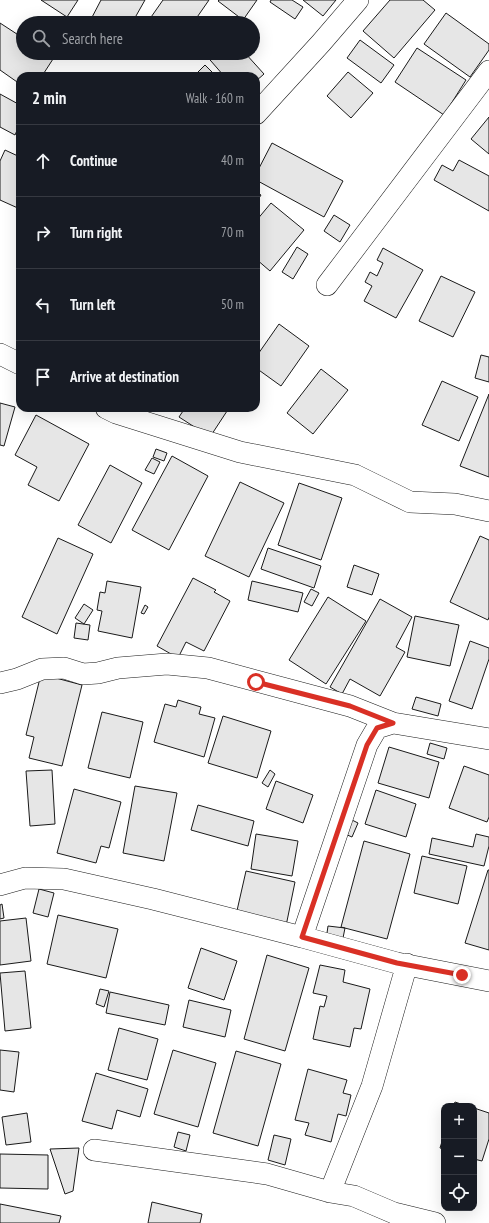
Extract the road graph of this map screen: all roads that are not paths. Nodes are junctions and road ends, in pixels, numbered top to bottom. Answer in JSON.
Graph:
{"nodes":[{"id":1,"x":358,"y":0,"type":"edge"},
{"id":2,"x":489,"y":71,"type":"edge"},
{"id":3,"x":260,"y":110,"type":"edge"},
{"id":4,"x":327,"y":286,"type":"dead end"},
{"id":5,"x":0,"y":354,"type":"edge"},
{"id":6,"x":16,"y":362,"type":"edge"},
{"id":7,"x":114,"y":412,"type":"edge"},
{"id":8,"x":489,"y":511,"type":"edge"},
{"id":9,"x":0,"y":683,"type":"edge"},
{"id":10,"x":393,"y":723,"type":"junction"},
{"id":11,"x":489,"y":739,"type":"edge"},
{"id":12,"x":0,"y":885,"type":"edge"},
{"id":13,"x":302,"y":937,"type":"junction"},
{"id":14,"x":407,"y":964,"type":"junction"},
{"id":15,"x":489,"y":981,"type":"edge"},
{"id":16,"x":94,"y":1150,"type":"dead end"},
{"id":17,"x":330,"y":1192,"type":"junction"},
{"id":18,"x":435,"y":1223,"type":"edge"}],
"edges":[{"from":1,"to":3,"type":"street"},
{"from":2,"to":4,"type":"street"},
{"from":5,"to":6,"type":"street"},
{"from":7,"to":8,"type":"street"},
{"from":9,"to":10,"type":"street"},
{"from":10,"to":11,"type":"street"},
{"from":10,"to":13,"type":"street"},
{"from":12,"to":13,"type":"street"},
{"from":13,"to":14,"type":"street"},
{"from":14,"to":15,"type":"street"},
{"from":14,"to":17,"type":"street"},
{"from":16,"to":17,"type":"street"},
{"from":17,"to":18,"type":"street"}]}
